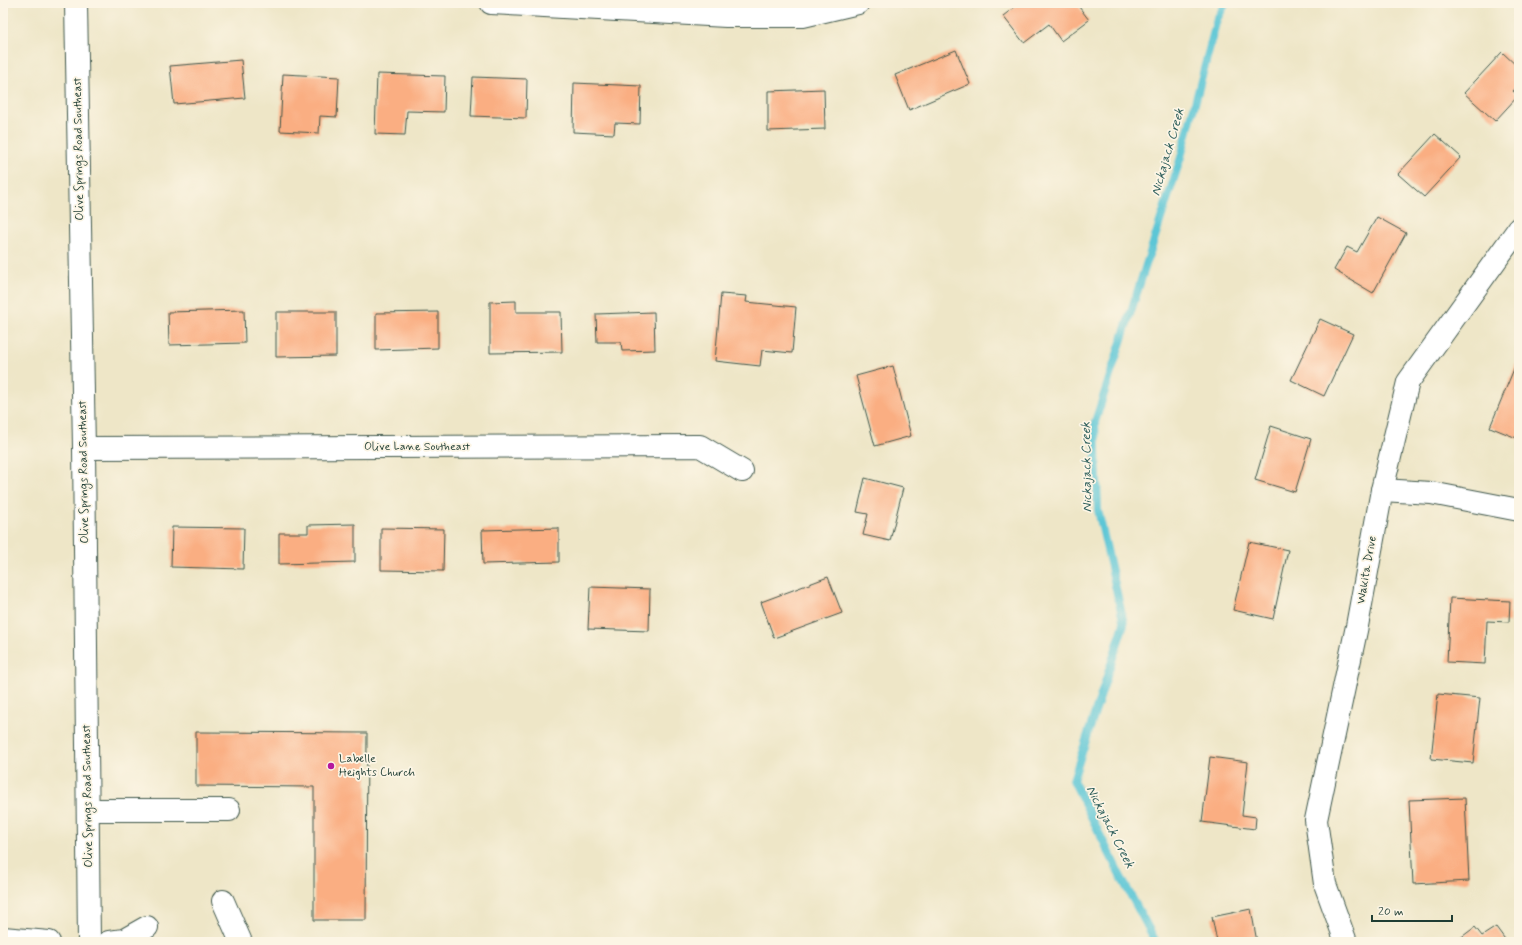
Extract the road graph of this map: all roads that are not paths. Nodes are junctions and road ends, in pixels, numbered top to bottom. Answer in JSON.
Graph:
{"nodes":[{"id":1,"x":76,"y":3,"type":"edge"},
{"id":2,"x":491,"y":3,"type":"edge"},
{"id":3,"x":858,"y":3,"type":"edge"},
{"id":4,"x":1519,"y":228,"type":"edge"},
{"id":5,"x":84,"y":448,"type":"junction"},
{"id":6,"x":742,"y":471,"type":"dead end"},
{"id":7,"x":1382,"y":490,"type":"junction"},
{"id":8,"x":1519,"y":510,"type":"edge"},
{"id":9,"x":88,"y":810,"type":"junction"},
{"id":10,"x":229,"y":810,"type":"dead end"},
{"id":11,"x":223,"y":901,"type":"dead end"},
{"id":12,"x":147,"y":927,"type":"dead end"},
{"id":13,"x":3,"y":938,"type":"edge"},
{"id":14,"x":49,"y":942,"type":"edge"},
{"id":15,"x":89,"y":942,"type":"edge"},
{"id":16,"x":109,"y":942,"type":"edge"},
{"id":17,"x":242,"y":942,"type":"edge"},
{"id":18,"x":1346,"y":942,"type":"edge"}],
"edges":[{"from":1,"to":5,"type":"street","name":"Olive Springs Road Southeast"},
{"from":2,"to":3,"type":"street"},
{"from":4,"to":7,"type":"street","name":"Wakita Drive"},
{"from":5,"to":6,"type":"street","name":"Olive Lane Southeast"},
{"from":5,"to":9,"type":"street","name":"Olive Springs Road Southeast"},
{"from":7,"to":8,"type":"street"},
{"from":7,"to":18,"type":"street","name":"Wakita Drive"},
{"from":9,"to":10,"type":"street"},
{"from":9,"to":15,"type":"street","name":"Olive Springs Road Southeast"},
{"from":11,"to":17,"type":"street"},
{"from":12,"to":16,"type":"street"},
{"from":13,"to":14,"type":"street"}]}
